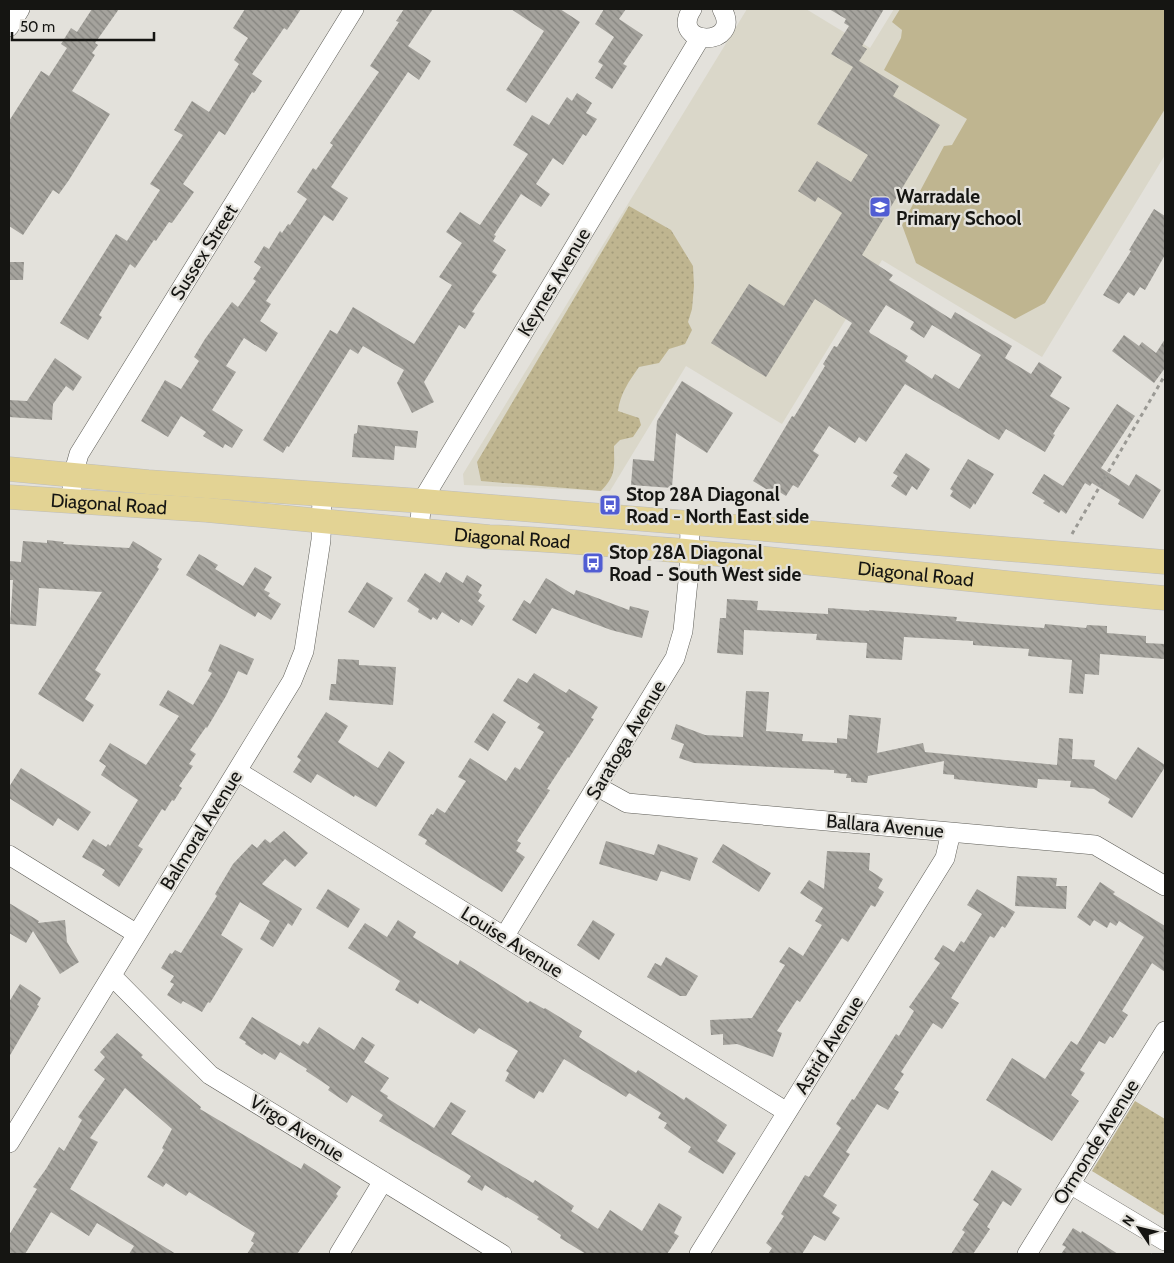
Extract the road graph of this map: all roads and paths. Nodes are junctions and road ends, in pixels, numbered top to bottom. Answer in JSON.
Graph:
{"nodes":[{"id":1,"x":20,"y":9,"type":"edge"},
{"id":2,"x":354,"y":9,"type":"edge"},
{"id":3,"x":692,"y":9,"type":"edge"},
{"id":4,"x":722,"y":9,"type":"edge"},
{"id":5,"x":9,"y":27,"type":"edge"},
{"id":6,"x":700,"y":38,"type":"junction"},
{"id":7,"x":1165,"y":374,"type":"edge"},
{"id":8,"x":9,"y":469,"type":"edge"},
{"id":9,"x":73,"y":475,"type":"junction"},
{"id":10,"x":322,"y":493,"type":"junction"},
{"id":11,"x":9,"y":497,"type":"edge"},
{"id":12,"x":422,"y":501,"type":"junction"},
{"id":13,"x":71,"y":502,"type":"junction"},
{"id":14,"x":322,"y":522,"type":"junction"},
{"id":15,"x":690,"y":524,"type":"junction"},
{"id":16,"x":419,"y":529,"type":"junction"},
{"id":17,"x":690,"y":552,"type":"junction"},
{"id":18,"x":1053,"y":553,"type":"junction"},
{"id":19,"x":1165,"y":562,"type":"edge"},
{"id":20,"x":1042,"y":588,"type":"junction"},
{"id":21,"x":1165,"y":598,"type":"edge"},
{"id":22,"x":237,"y":771,"type":"junction"},
{"id":23,"x":598,"y":787,"type":"junction"},
{"id":24,"x":951,"y":832,"type":"junction"},
{"id":25,"x":9,"y":856,"type":"edge"},
{"id":26,"x":1165,"y":886,"type":"edge"},
{"id":27,"x":137,"y":934,"type":"junction"},
{"id":28,"x":504,"y":937,"type":"junction"},
{"id":29,"x":112,"y":976,"type":"junction"},
{"id":30,"x":1165,"y":1031,"type":"edge"},
{"id":31,"x":787,"y":1112,"type":"junction"},
{"id":32,"x":9,"y":1143,"type":"edge"},
{"id":33,"x":383,"y":1182,"type":"junction"},
{"id":34,"x":1070,"y":1184,"type":"junction"},
{"id":35,"x":1165,"y":1241,"type":"edge"},
{"id":36,"x":339,"y":1254,"type":"edge"},
{"id":37,"x":502,"y":1254,"type":"edge"},
{"id":38,"x":699,"y":1254,"type":"edge"},
{"id":39,"x":1027,"y":1254,"type":"edge"}],
"edges":[{"from":1,"to":5,"type":"street"},
{"from":2,"to":9,"type":"street","name":"Sussex Street"},
{"from":3,"to":6,"type":"street"},
{"from":4,"to":6,"type":"street"},
{"from":6,"to":12,"type":"street","name":"Keynes Avenue"},
{"from":7,"to":18,"type":"path"},
{"from":8,"to":9,"type":"main road","name":"Diagonal Road"},
{"from":9,"to":10,"type":"main road","name":"Diagonal Road"},
{"from":9,"to":13,"type":"street","name":"Sussex Street"},
{"from":10,"to":12,"type":"main road","name":"Diagonal Road"},
{"from":10,"to":14,"type":"street","name":"Balmoral Avenue"},
{"from":11,"to":13,"type":"main road","name":"Diagonal Road"},
{"from":12,"to":15,"type":"main road","name":"Diagonal Road"},
{"from":12,"to":16,"type":"street","name":"Keynes Avenue"},
{"from":13,"to":14,"type":"main road","name":"Diagonal Road"},
{"from":14,"to":16,"type":"main road","name":"Diagonal Road"},
{"from":14,"to":22,"type":"street","name":"Balmoral Avenue"},
{"from":15,"to":17,"type":"street","name":"Saratoga Avenue"},
{"from":15,"to":18,"type":"main road","name":"Diagonal Road"},
{"from":16,"to":17,"type":"main road","name":"Diagonal Road"},
{"from":17,"to":20,"type":"main road","name":"Diagonal Road"},
{"from":17,"to":23,"type":"street","name":"Saratoga Avenue"},
{"from":18,"to":19,"type":"main road","name":"Diagonal Road"},
{"from":18,"to":20,"type":"main road"},
{"from":20,"to":21,"type":"main road","name":"Diagonal Road"},
{"from":22,"to":27,"type":"street","name":"Balmoral Avenue"},
{"from":22,"to":28,"type":"street","name":"Louise Avenue"},
{"from":23,"to":24,"type":"street","name":"Ballara Avenue"},
{"from":23,"to":28,"type":"street","name":"Saratoga Avenue"},
{"from":24,"to":26,"type":"street","name":"Ballara Avenue"},
{"from":24,"to":31,"type":"street","name":"Astrid Avenue"},
{"from":25,"to":27,"type":"street"},
{"from":27,"to":29,"type":"street","name":"Balmoral Avenue"},
{"from":28,"to":31,"type":"street","name":"Louise Avenue"},
{"from":29,"to":32,"type":"street","name":"Balmoral Avenue"},
{"from":29,"to":33,"type":"street","name":"Virgo Avenue"},
{"from":30,"to":34,"type":"street","name":"Ormonde Avenue"},
{"from":31,"to":38,"type":"street","name":"Astrid Avenue"},
{"from":33,"to":36,"type":"street"},
{"from":33,"to":37,"type":"street","name":"Virgo Avenue"},
{"from":34,"to":35,"type":"street"},
{"from":34,"to":39,"type":"street","name":"Ormonde Avenue"}]}
